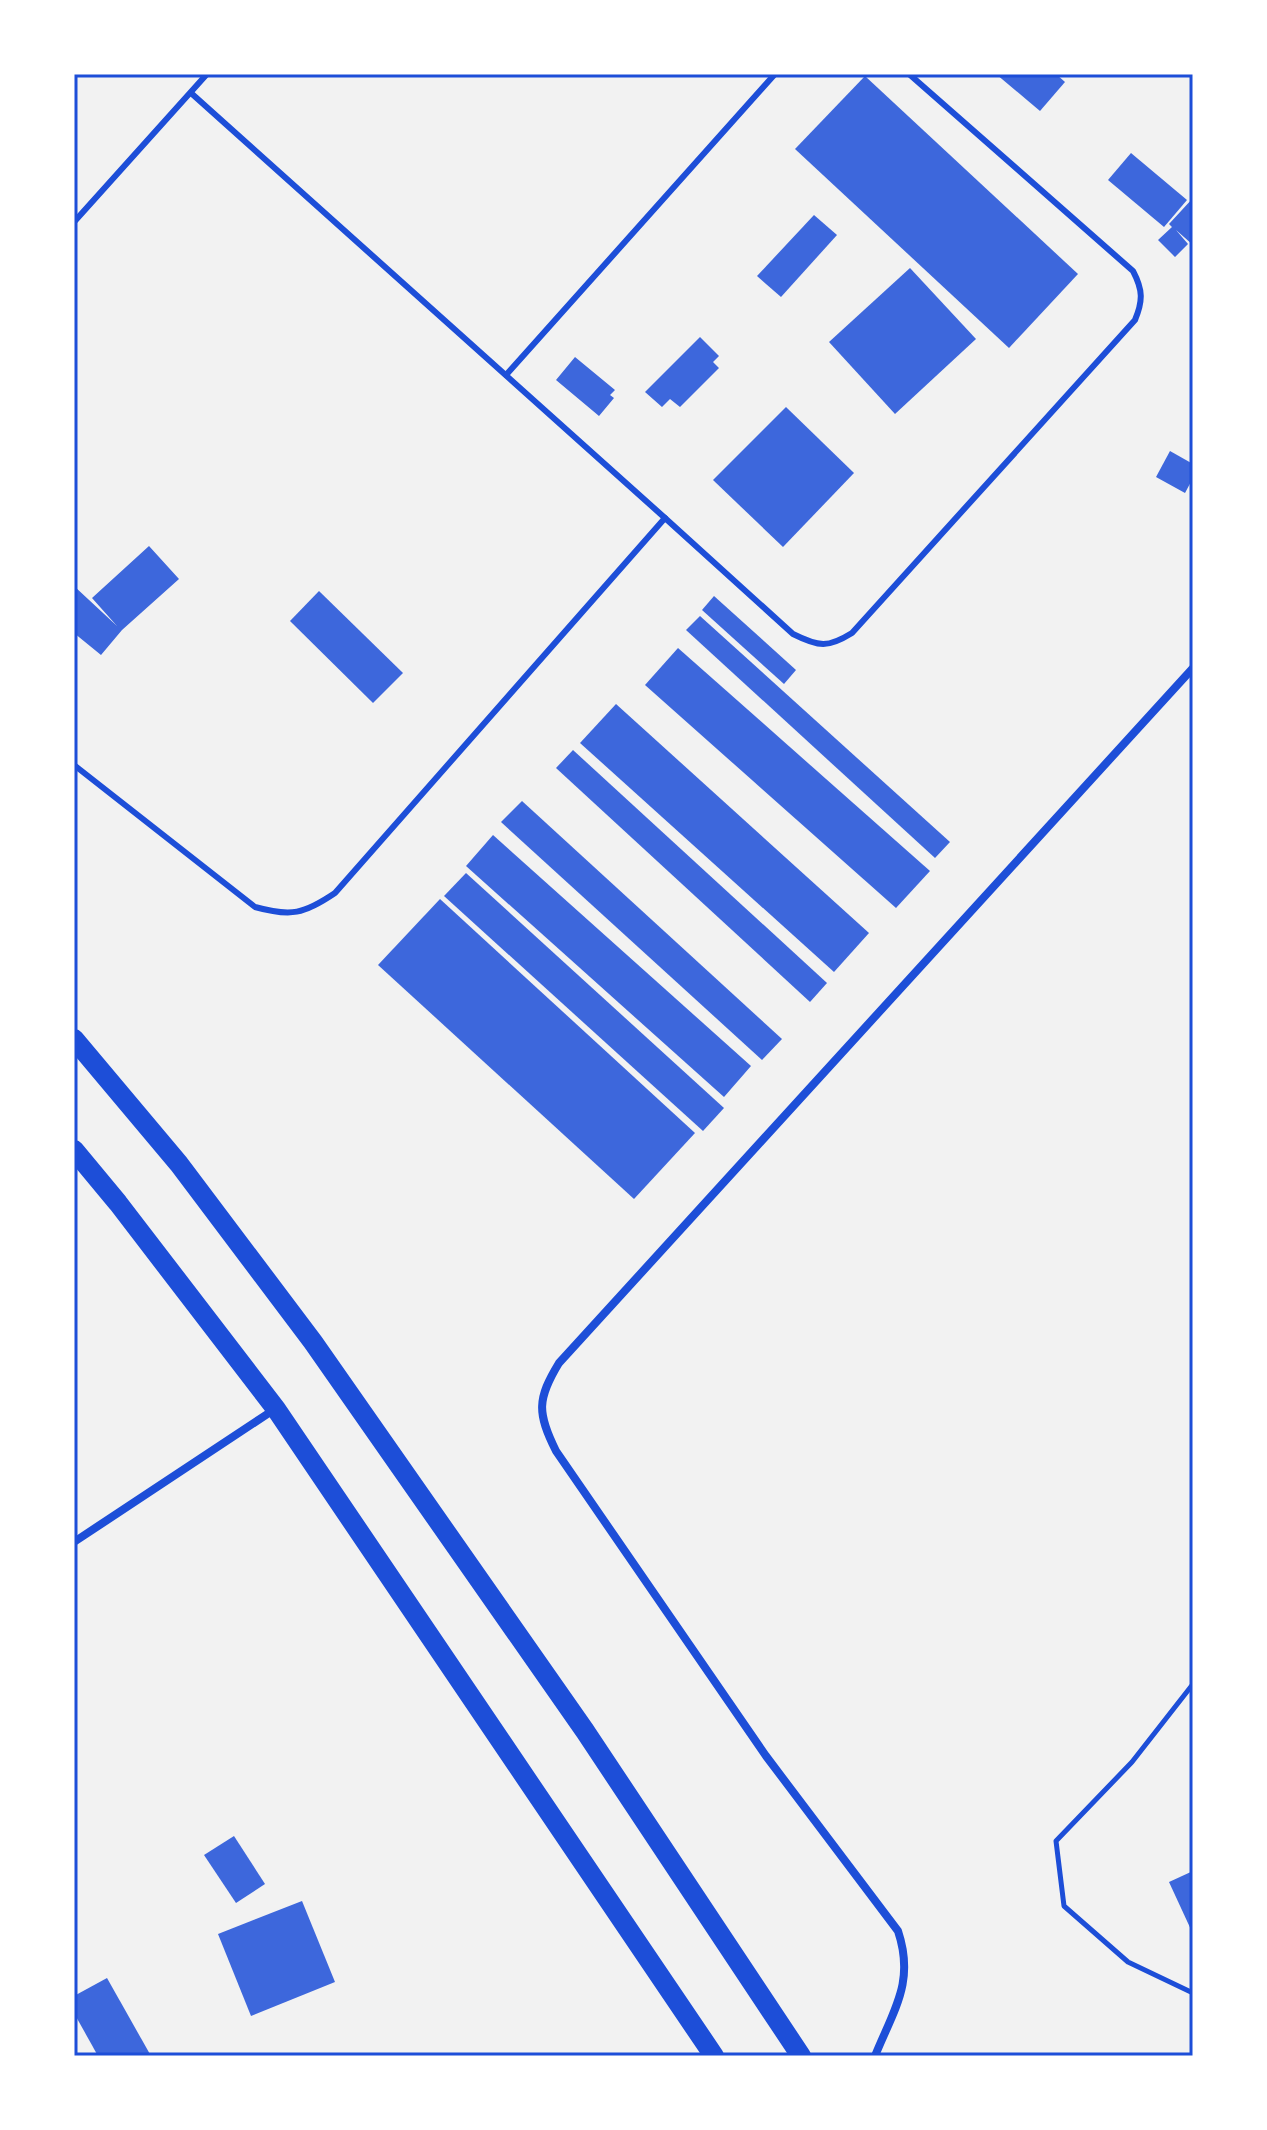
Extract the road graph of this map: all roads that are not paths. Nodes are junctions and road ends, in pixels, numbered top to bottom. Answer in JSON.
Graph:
{"nodes":[{"id":1,"x":207,"y":74,"type":"edge"},
{"id":2,"x":775,"y":74,"type":"edge"},
{"id":3,"x":909,"y":74,"type":"edge"},
{"id":4,"x":191,"y":93,"type":"junction"},
{"id":5,"x":74,"y":222,"type":"edge"},
{"id":6,"x":506,"y":375,"type":"junction"},
{"id":7,"x":665,"y":518,"type":"junction"},
{"id":8,"x":1193,"y":668,"type":"edge"},
{"id":9,"x":74,"y":765,"type":"edge"},
{"id":10,"x":74,"y":1039,"type":"edge"},
{"id":11,"x":74,"y":1150,"type":"edge"},
{"id":12,"x":276,"y":1409,"type":"junction"},
{"id":13,"x":74,"y":1542,"type":"edge"},
{"id":14,"x":714,"y":2056,"type":"edge"},
{"id":15,"x":801,"y":2056,"type":"edge"},
{"id":16,"x":875,"y":2056,"type":"edge"}],
"edges":[{"from":1,"to":4,"type":"lane"},
{"from":2,"to":6,"type":"lane"},
{"from":3,"to":7,"type":"lane"},
{"from":4,"to":5,"type":"lane"},
{"from":4,"to":6,"type":"lane"},
{"from":6,"to":7,"type":"lane"},
{"from":7,"to":9,"type":"lane"},
{"from":8,"to":16,"type":"street"},
{"from":10,"to":15,"type":"main road"},
{"from":11,"to":12,"type":"main road"},
{"from":12,"to":13,"type":"street"},
{"from":12,"to":14,"type":"main road"}]}
